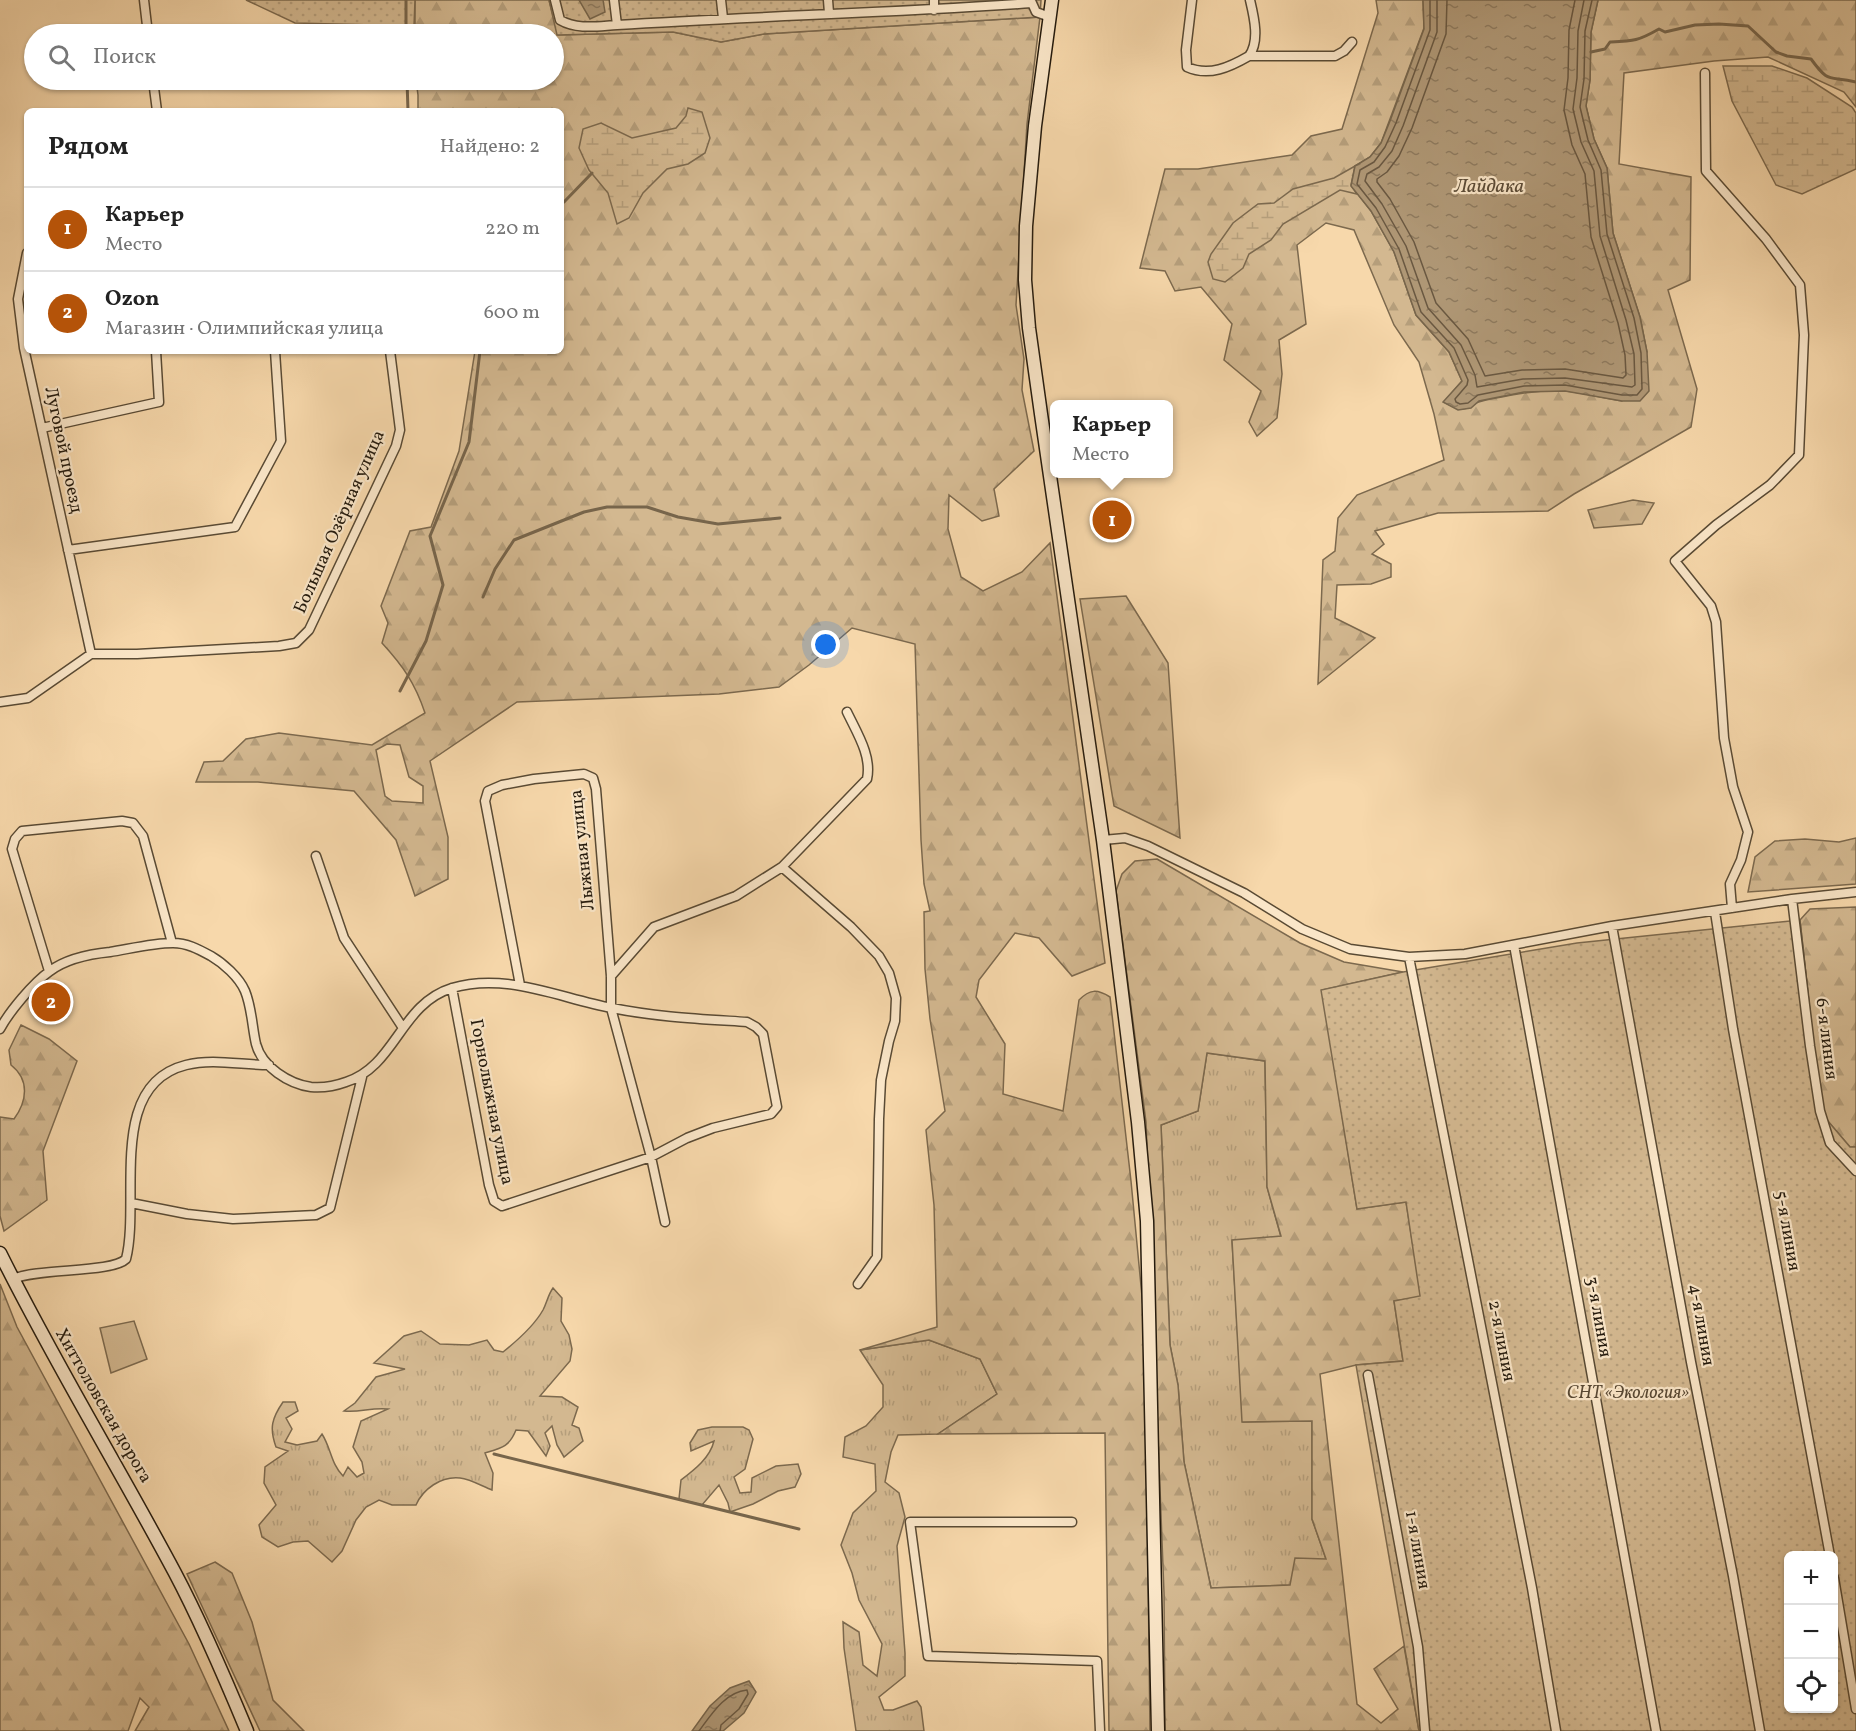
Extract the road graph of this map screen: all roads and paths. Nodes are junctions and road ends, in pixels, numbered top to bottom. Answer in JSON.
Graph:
{"nodes":[{"id":1,"x":144,"y":0,"type":"edge"},
{"id":2,"x":555,"y":0,"type":"edge"},
{"id":3,"x":614,"y":0,"type":"edge"},
{"id":4,"x":721,"y":0,"type":"edge"},
{"id":5,"x":828,"y":0,"type":"edge"},
{"id":6,"x":934,"y":0,"type":"edge"},
{"id":7,"x":1052,"y":0,"type":"edge"},
{"id":8,"x":1192,"y":0,"type":"edge"},
{"id":9,"x":1250,"y":0,"type":"edge"},
{"id":10,"x":1032,"y":1,"type":"edge"},
{"id":11,"x":934,"y":10,"type":"junction"},
{"id":12,"x":829,"y":13,"type":"junction"},
{"id":13,"x":1050,"y":17,"type":"junction"},
{"id":14,"x":723,"y":18,"type":"junction"},
{"id":15,"x":147,"y":24,"type":"edge"},
{"id":16,"x":617,"y":25,"type":"junction"},
{"id":17,"x":1352,"y":42,"type":"dead end"},
{"id":18,"x":1249,"y":56,"type":"junction"},
{"id":19,"x":1704,"y":72,"type":"dead end"},
{"id":20,"x":154,"y":90,"type":"edge"},
{"id":21,"x":157,"y":108,"type":"edge"},
{"id":22,"x":24,"y":268,"type":"edge"},
{"id":23,"x":24,"y":348,"type":"edge"},
{"id":24,"x":25,"y":354,"type":"edge"},
{"id":25,"x":156,"y":354,"type":"edge"},
{"id":26,"x":275,"y":354,"type":"edge"},
{"id":27,"x":390,"y":354,"type":"edge"},
{"id":28,"x":42,"y":428,"type":"junction"},
{"id":29,"x":1050,"y":476,"type":"edge"},
{"id":30,"x":1050,"y":478,"type":"edge"},
{"id":31,"x":68,"y":550,"type":"junction"},
{"id":32,"x":91,"y":654,"type":"junction"},
{"id":33,"x":0,"y":702,"type":"edge"},
{"id":34,"x":848,"y":712,"type":"dead end"},
{"id":35,"x":1103,"y":840,"type":"junction"},
{"id":36,"x":316,"y":856,"type":"dead end"},
{"id":37,"x":782,"y":867,"type":"junction"},
{"id":38,"x":1856,"y":892,"type":"edge"},
{"id":39,"x":1792,"y":899,"type":"junction"},
{"id":40,"x":1732,"y":908,"type":"junction"},
{"id":41,"x":1715,"y":912,"type":"junction"},
{"id":42,"x":1612,"y":926,"type":"junction"},
{"id":43,"x":172,"y":943,"type":"junction"},
{"id":44,"x":1514,"y":945,"type":"junction"},
{"id":45,"x":1409,"y":957,"type":"junction"},
{"id":46,"x":49,"y":971,"type":"junction"},
{"id":47,"x":611,"y":975,"type":"junction"},
{"id":48,"x":520,"y":985,"type":"junction"},
{"id":49,"x":452,"y":988,"type":"junction"},
{"id":50,"x":611,"y":1008,"type":"junction"},
{"id":51,"x":403,"y":1028,"type":"junction"},
{"id":52,"x":0,"y":1029,"type":"edge"},
{"id":53,"x":269,"y":1065,"type":"junction"},
{"id":54,"x":362,"y":1077,"type":"junction"},
{"id":55,"x":651,"y":1157,"type":"junction"},
{"id":56,"x":1856,"y":1170,"type":"edge"},
{"id":57,"x":131,"y":1203,"type":"junction"},
{"id":58,"x":665,"y":1222,"type":"dead end"},
{"id":59,"x":0,"y":1253,"type":"edge"},
{"id":60,"x":13,"y":1279,"type":"junction"},
{"id":61,"x":858,"y":1284,"type":"dead end"},
{"id":62,"x":1368,"y":1375,"type":"dead end"},
{"id":63,"x":1072,"y":1522,"type":"dead end"},
{"id":64,"x":1829,"y":1551,"type":"edge"},
{"id":65,"x":1838,"y":1605,"type":"edge"},
{"id":66,"x":1856,"y":1709,"type":"edge"},
{"id":67,"x":247,"y":1731,"type":"edge"},
{"id":68,"x":1100,"y":1731,"type":"edge"},
{"id":69,"x":1158,"y":1731,"type":"edge"},
{"id":70,"x":1425,"y":1731,"type":"edge"},
{"id":71,"x":1556,"y":1731,"type":"edge"},
{"id":72,"x":1656,"y":1731,"type":"edge"},
{"id":73,"x":1760,"y":1731,"type":"edge"}],
"edges":[{"from":1,"to":15,"type":"street"},
{"from":2,"to":16,"type":"street"},
{"from":3,"to":16,"type":"street"},
{"from":4,"to":14,"type":"street"},
{"from":5,"to":12,"type":"street"},
{"from":6,"to":11,"type":"street"},
{"from":7,"to":13,"type":"main road"},
{"from":8,"to":18,"type":"street"},
{"from":9,"to":18,"type":"street"},
{"from":10,"to":11,"type":"street"},
{"from":10,"to":13,"type":"street"},
{"from":11,"to":12,"type":"street"},
{"from":12,"to":14,"type":"street"},
{"from":13,"to":29,"type":"main road"},
{"from":14,"to":16,"type":"street"},
{"from":17,"to":18,"type":"street"},
{"from":19,"to":40,"type":"street"},
{"from":20,"to":21,"type":"street"},
{"from":22,"to":23,"type":"street","name":"Луговой проезд"},
{"from":24,"to":28,"type":"street","name":"Луговой проезд"},
{"from":25,"to":28,"type":"street"},
{"from":26,"to":31,"type":"street"},
{"from":27,"to":32,"type":"street","name":"Большая Озёрная улица"},
{"from":28,"to":31,"type":"street","name":"Луговой проезд"},
{"from":30,"to":35,"type":"main road"},
{"from":31,"to":32,"type":"street","name":"Луговой проезд"},
{"from":32,"to":33,"type":"street"},
{"from":34,"to":37,"type":"street"},
{"from":35,"to":45,"type":"street"},
{"from":35,"to":69,"type":"main road"},
{"from":36,"to":51,"type":"street"},
{"from":37,"to":47,"type":"street"},
{"from":37,"to":61,"type":"street"},
{"from":38,"to":39,"type":"street"},
{"from":39,"to":40,"type":"street"},
{"from":39,"to":56,"type":"street","name":"6-я линия"},
{"from":40,"to":41,"type":"street"},
{"from":41,"to":42,"type":"street"},
{"from":41,"to":64,"type":"street","name":"5-я линия"},
{"from":42,"to":44,"type":"street"},
{"from":42,"to":73,"type":"street","name":"4-я линия"},
{"from":43,"to":46,"type":"street"},
{"from":43,"to":46,"type":"street"},
{"from":43,"to":53,"type":"street"},
{"from":44,"to":45,"type":"street"},
{"from":44,"to":72,"type":"street","name":"3-я линия"},
{"from":45,"to":71,"type":"street","name":"2-я линия"},
{"from":46,"to":52,"type":"street"},
{"from":47,"to":48,"type":"street","name":"Лыжная улица"},
{"from":47,"to":50,"type":"street","name":"Лыжная улица"},
{"from":48,"to":49,"type":"street"},
{"from":48,"to":50,"type":"street"},
{"from":49,"to":51,"type":"street"},
{"from":49,"to":55,"type":"street","name":"Горнолыжная улица"},
{"from":50,"to":55,"type":"street"},
{"from":50,"to":55,"type":"street","name":"Горнолыжная улица"},
{"from":51,"to":54,"type":"street"},
{"from":53,"to":54,"type":"street"},
{"from":53,"to":57,"type":"street"},
{"from":54,"to":57,"type":"street"},
{"from":55,"to":58,"type":"street"},
{"from":57,"to":60,"type":"street"},
{"from":59,"to":60,"type":"main road","name":"Хиттоловская дорога"},
{"from":60,"to":67,"type":"main road","name":"Хиттоловская дорога"},
{"from":62,"to":70,"type":"street","name":"1-я линия"},
{"from":63,"to":68,"type":"street"},
{"from":65,"to":66,"type":"street"}]}
